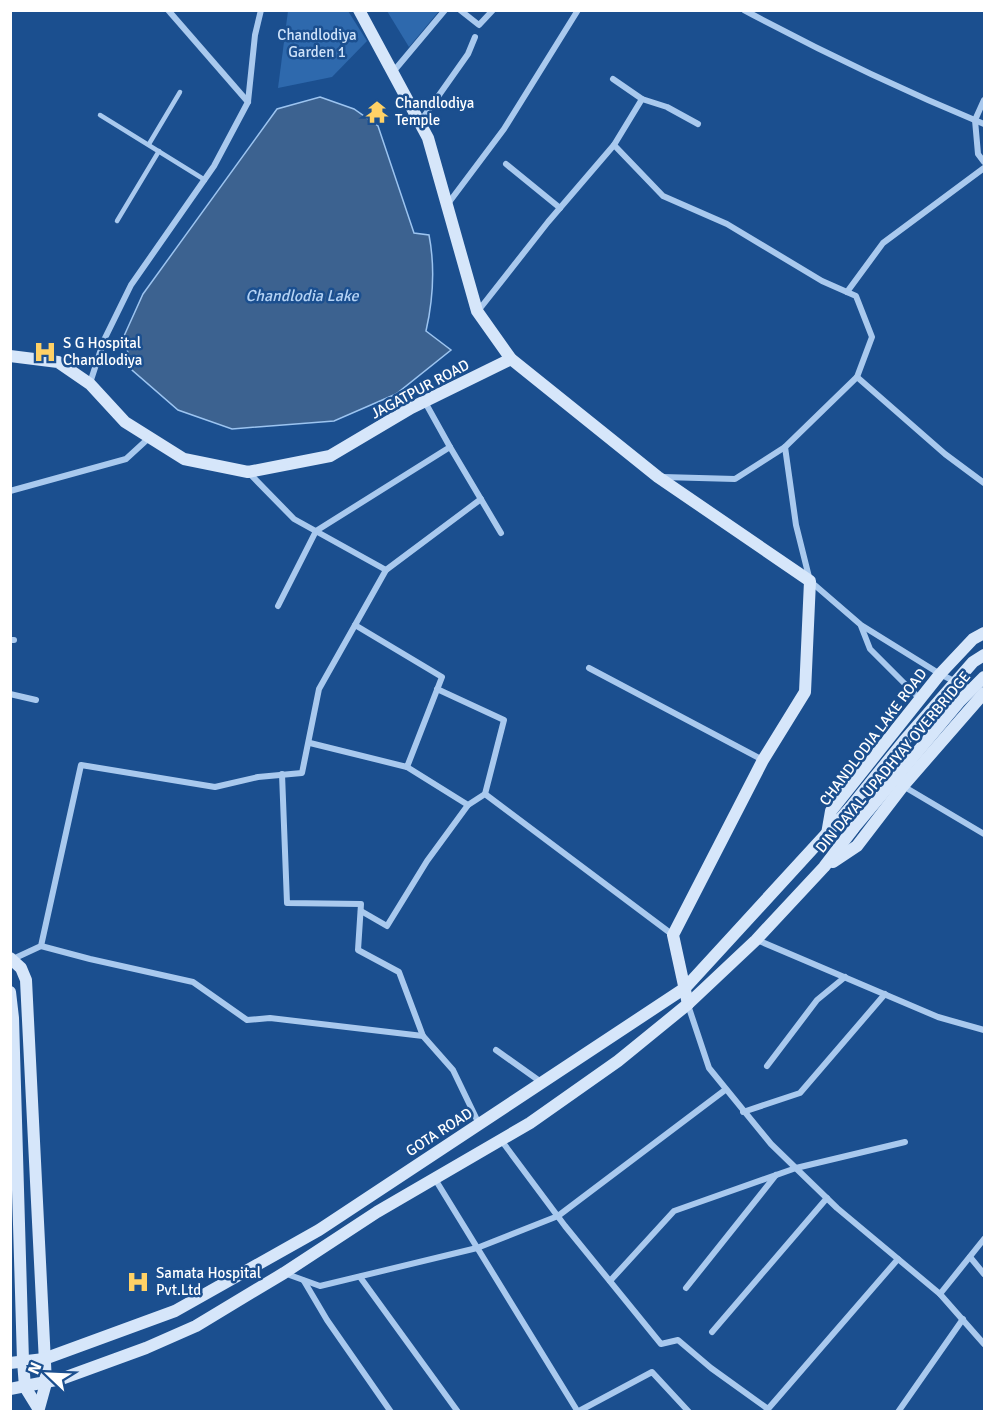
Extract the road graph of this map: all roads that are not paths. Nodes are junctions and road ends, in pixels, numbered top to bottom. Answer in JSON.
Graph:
{"nodes":[{"id":1,"x":168,"y":10,"type":"edge"},
{"id":2,"x":261,"y":10,"type":"edge"},
{"id":3,"x":359,"y":10,"type":"edge"},
{"id":4,"x":445,"y":10,"type":"edge"},
{"id":5,"x":460,"y":10,"type":"edge"},
{"id":6,"x":493,"y":10,"type":"edge"},
{"id":7,"x":578,"y":10,"type":"edge"},
{"id":8,"x":744,"y":10,"type":"edge"},
{"id":9,"x":475,"y":37,"type":"dead end"},
{"id":10,"x":393,"y":73,"type":"junction"},
{"id":11,"x":614,"y":79,"type":"dead end"},
{"id":12,"x":180,"y":92,"type":"dead end"},
{"id":13,"x":642,"y":99,"type":"junction"},
{"id":14,"x":984,"y":100,"type":"edge"},
{"id":15,"x":248,"y":102,"type":"junction"},
{"id":16,"x":100,"y":115,"type":"dead end"},
{"id":17,"x":975,"y":120,"type":"junction"},
{"id":18,"x":420,"y":123,"type":"junction"},
{"id":19,"x":698,"y":124,"type":"dead end"},
{"id":20,"x":984,"y":124,"type":"edge"},
{"id":21,"x":148,"y":144,"type":"junction"},
{"id":22,"x":614,"y":146,"type":"junction"},
{"id":23,"x":159,"y":151,"type":"junction"},
{"id":24,"x":984,"y":162,"type":"edge"},
{"id":25,"x":506,"y":164,"type":"dead end"},
{"id":26,"x":984,"y":168,"type":"edge"},
{"id":27,"x":205,"y":180,"type":"junction"},
{"id":28,"x":447,"y":205,"type":"junction"},
{"id":29,"x":560,"y":208,"type":"junction"},
{"id":30,"x":117,"y":221,"type":"dead end"},
{"id":31,"x":847,"y":292,"type":"junction"},
{"id":32,"x":477,"y":311,"type":"junction"},
{"id":33,"x":10,"y":356,"type":"edge"},
{"id":34,"x":511,"y":359,"type":"junction"},
{"id":35,"x":858,"y":377,"type":"junction"},
{"id":36,"x":90,"y":384,"type":"junction"},
{"id":37,"x":424,"y":401,"type":"junction"},
{"id":38,"x":150,"y":437,"type":"junction"},
{"id":39,"x":450,"y":447,"type":"junction"},
{"id":40,"x":785,"y":447,"type":"junction"},
{"id":41,"x":248,"y":472,"type":"junction"},
{"id":42,"x":658,"y":477,"type":"junction"},
{"id":43,"x":984,"y":483,"type":"edge"},
{"id":44,"x":10,"y":491,"type":"edge"},
{"id":45,"x":481,"y":499,"type":"junction"},
{"id":46,"x":316,"y":531,"type":"junction"},
{"id":47,"x":501,"y":533,"type":"dead end"},
{"id":48,"x":386,"y":570,"type":"junction"},
{"id":49,"x":810,"y":581,"type":"junction"},
{"id":50,"x":278,"y":606,"type":"dead end"},
{"id":51,"x":355,"y":625,"type":"junction"},
{"id":52,"x":861,"y":626,"type":"junction"},
{"id":53,"x":984,"y":633,"type":"edge"},
{"id":54,"x":984,"y":655,"type":"edge"},
{"id":55,"x":589,"y":668,"type":"dead end"},
{"id":56,"x":940,"y":674,"type":"junction"},
{"id":57,"x":984,"y":677,"type":"edge"},
{"id":58,"x":437,"y":689,"type":"junction"},
{"id":59,"x":10,"y":694,"type":"edge"},
{"id":60,"x":983,"y":694,"type":"edge"},
{"id":61,"x":920,"y":699,"type":"junction"},
{"id":62,"x":36,"y":700,"type":"dead end"},
{"id":63,"x":310,"y":743,"type":"junction"},
{"id":64,"x":763,"y":760,"type":"junction"},
{"id":65,"x":407,"y":767,"type":"junction"},
{"id":66,"x":282,"y":774,"type":"junction"},
{"id":67,"x":903,"y":786,"type":"junction"},
{"id":68,"x":485,"y":794,"type":"junction"},
{"id":69,"x":468,"y":805,"type":"junction"},
{"id":70,"x":984,"y":834,"type":"edge"},
{"id":71,"x":826,"y":835,"type":"junction"},
{"id":72,"x":824,"y":867,"type":"junction"},
{"id":73,"x":360,"y":911,"type":"junction"},
{"id":74,"x":673,"y":935,"type":"junction"},
{"id":75,"x":756,"y":940,"type":"junction"},
{"id":76,"x":41,"y":946,"type":"junction"},
{"id":77,"x":12,"y":958,"type":"edge"},
{"id":78,"x":845,"y":977,"type":"junction"},
{"id":79,"x":685,"y":988,"type":"junction"},
{"id":80,"x":10,"y":992,"type":"edge"},
{"id":81,"x":885,"y":994,"type":"junction"},
{"id":82,"x":688,"y":1004,"type":"junction"},
{"id":83,"x":984,"y":1030,"type":"edge"},
{"id":84,"x":423,"y":1036,"type":"junction"},
{"id":85,"x":496,"y":1050,"type":"dead end"},
{"id":86,"x":767,"y":1066,"type":"dead end"},
{"id":87,"x":542,"y":1083,"type":"junction"},
{"id":88,"x":725,"y":1090,"type":"junction"},
{"id":89,"x":743,"y":1112,"type":"junction"},
{"id":90,"x":479,"y":1124,"type":"junction"},
{"id":91,"x":501,"y":1140,"type":"junction"},
{"id":92,"x":905,"y":1142,"type":"dead end"},
{"id":93,"x":796,"y":1168,"type":"junction"},
{"id":94,"x":777,"y":1175,"type":"junction"},
{"id":95,"x":435,"y":1178,"type":"junction"},
{"id":96,"x":35,"y":1179,"type":"junction"},
{"id":97,"x":19,"y":1180,"type":"junction"},
{"id":98,"x":827,"y":1198,"type":"junction"},
{"id":99,"x":558,"y":1216,"type":"junction"},
{"id":100,"x":984,"y":1239,"type":"edge"},
{"id":101,"x":477,"y":1248,"type":"junction"},
{"id":102,"x":970,"y":1257,"type":"junction"},
{"id":103,"x":898,"y":1259,"type":"junction"},
{"id":104,"x":284,"y":1273,"type":"junction"},
{"id":105,"x":984,"y":1274,"type":"edge"},
{"id":106,"x":360,"y":1277,"type":"junction"},
{"id":107,"x":304,"y":1280,"type":"junction"},
{"id":108,"x":610,"y":1281,"type":"junction"},
{"id":109,"x":686,"y":1288,"type":"dead end"},
{"id":110,"x":940,"y":1294,"type":"junction"},
{"id":111,"x":963,"y":1319,"type":"junction"},
{"id":112,"x":712,"y":1332,"type":"dead end"},
{"id":113,"x":984,"y":1344,"type":"edge"},
{"id":114,"x":44,"y":1359,"type":"junction"},
{"id":115,"x":17,"y":1362,"type":"edge"},
{"id":116,"x":46,"y":1383,"type":"junction"},
{"id":117,"x":25,"y":1387,"type":"junction"},
{"id":118,"x":10,"y":1389,"type":"edge"},
{"id":119,"x":38,"y":1410,"type":"edge"},
{"id":120,"x":768,"y":1410,"type":"edge"},
{"id":121,"x":578,"y":1411,"type":"edge"},
{"id":122,"x":391,"y":1412,"type":"edge"},
{"id":123,"x":458,"y":1412,"type":"edge"},
{"id":124,"x":689,"y":1412,"type":"edge"},
{"id":125,"x":898,"y":1412,"type":"edge"}],
"edges":[{"from":1,"to":15,"type":"street"},
{"from":2,"to":15,"type":"street"},
{"from":3,"to":10,"type":"street"},
{"from":4,"to":10,"type":"street"},
{"from":5,"to":6,"type":"street"},
{"from":7,"to":28,"type":"street"},
{"from":8,"to":17,"type":"street"},
{"from":9,"to":18,"type":"street"},
{"from":10,"to":18,"type":"street"},
{"from":11,"to":13,"type":"street"},
{"from":12,"to":21,"type":"lane"},
{"from":13,"to":19,"type":"street"},
{"from":13,"to":22,"type":"street"},
{"from":14,"to":17,"type":"street"},
{"from":15,"to":27,"type":"street"},
{"from":16,"to":21,"type":"lane"},
{"from":17,"to":20,"type":"street"},
{"from":17,"to":24,"type":"street"},
{"from":18,"to":28,"type":"street"},
{"from":21,"to":23,"type":"lane"},
{"from":22,"to":29,"type":"street"},
{"from":22,"to":31,"type":"street"},
{"from":23,"to":27,"type":"lane"},
{"from":23,"to":30,"type":"lane"},
{"from":25,"to":29,"type":"street"},
{"from":26,"to":31,"type":"street"},
{"from":27,"to":36,"type":"street"},
{"from":28,"to":32,"type":"street"},
{"from":29,"to":32,"type":"street"},
{"from":31,"to":35,"type":"street"},
{"from":32,"to":34,"type":"street"},
{"from":33,"to":36,"type":"street","name":"JAGATPUR ROAD"},
{"from":34,"to":37,"type":"street","name":"JAGATPUR ROAD"},
{"from":34,"to":42,"type":"street"},
{"from":35,"to":40,"type":"street"},
{"from":35,"to":43,"type":"street"},
{"from":36,"to":38,"type":"street","name":"JAGATPUR ROAD"},
{"from":37,"to":39,"type":"street"},
{"from":37,"to":41,"type":"street","name":"JAGATPUR ROAD"},
{"from":38,"to":41,"type":"street","name":"JAGATPUR ROAD"},
{"from":38,"to":44,"type":"street"},
{"from":39,"to":45,"type":"street"},
{"from":39,"to":46,"type":"street"},
{"from":40,"to":42,"type":"street"},
{"from":40,"to":49,"type":"street"},
{"from":41,"to":46,"type":"street"},
{"from":42,"to":49,"type":"street"},
{"from":45,"to":47,"type":"street"},
{"from":45,"to":48,"type":"street"},
{"from":46,"to":48,"type":"street"},
{"from":46,"to":50,"type":"street"},
{"from":48,"to":51,"type":"street"},
{"from":49,"to":52,"type":"street","name":"CHANDLODIA LAKE ROAD"},
{"from":49,"to":64,"type":"street"},
{"from":51,"to":58,"type":"street"},
{"from":51,"to":63,"type":"street"},
{"from":52,"to":56,"type":"street","name":"CHANDLODIA LAKE ROAD"},
{"from":52,"to":61,"type":"street"},
{"from":53,"to":56,"type":"street"},
{"from":54,"to":71,"type":"street","name":"DIN DAYAL UPADHYAY OVERBRIDGE","bridge":true},
{"from":55,"to":64,"type":"street"},
{"from":56,"to":60,"type":"street"},
{"from":56,"to":61,"type":"street","name":"CHANDLODIA LAKE ROAD"},
{"from":57,"to":72,"type":"street","name":"DIN DAYAL UPADHYAY OVERBRIDGE","bridge":true},
{"from":58,"to":65,"type":"street"},
{"from":58,"to":68,"type":"street"},
{"from":59,"to":62,"type":"street"},
{"from":60,"to":67,"type":"street"},
{"from":61,"to":71,"type":"street","name":"CHANDLODIA LAKE ROAD"},
{"from":63,"to":65,"type":"street"},
{"from":63,"to":66,"type":"street"},
{"from":64,"to":74,"type":"street"},
{"from":65,"to":69,"type":"street"},
{"from":66,"to":73,"type":"street"},
{"from":66,"to":76,"type":"street"},
{"from":67,"to":70,"type":"street"},
{"from":67,"to":72,"type":"street"},
{"from":68,"to":69,"type":"street"},
{"from":68,"to":74,"type":"street"},
{"from":69,"to":73,"type":"street"},
{"from":71,"to":79,"type":"street","name":"GOTA ROAD"},
{"from":72,"to":75,"type":"street"},
{"from":73,"to":84,"type":"street"},
{"from":74,"to":79,"type":"street"},
{"from":75,"to":78,"type":"street"},
{"from":75,"to":82,"type":"street"},
{"from":76,"to":77,"type":"street"},
{"from":76,"to":84,"type":"street"},
{"from":77,"to":96,"type":"street"},
{"from":78,"to":81,"type":"street"},
{"from":78,"to":86,"type":"street"},
{"from":79,"to":82,"type":"street"},
{"from":79,"to":87,"type":"street","name":"GOTA ROAD"},
{"from":80,"to":97,"type":"street"},
{"from":81,"to":83,"type":"street"},
{"from":81,"to":89,"type":"street"},
{"from":82,"to":88,"type":"street"},
{"from":82,"to":91,"type":"street"},
{"from":84,"to":90,"type":"street"},
{"from":85,"to":87,"type":"street"},
{"from":87,"to":90,"type":"street","name":"GOTA ROAD"},
{"from":88,"to":89,"type":"street"},
{"from":88,"to":99,"type":"street"},
{"from":89,"to":93,"type":"street"},
{"from":90,"to":114,"type":"street","name":"GOTA ROAD"},
{"from":91,"to":95,"type":"street"},
{"from":91,"to":99,"type":"street"},
{"from":92,"to":93,"type":"street"},
{"from":93,"to":94,"type":"street"},
{"from":93,"to":98,"type":"street"},
{"from":94,"to":108,"type":"street"},
{"from":94,"to":109,"type":"street"},
{"from":95,"to":101,"type":"street"},
{"from":95,"to":104,"type":"street"},
{"from":96,"to":97,"type":"street"},
{"from":96,"to":114,"type":"street"},
{"from":97,"to":115,"type":"street"},
{"from":98,"to":103,"type":"street"},
{"from":98,"to":112,"type":"street"},
{"from":99,"to":101,"type":"street"},
{"from":99,"to":108,"type":"street"},
{"from":100,"to":102,"type":"street"},
{"from":101,"to":106,"type":"street"},
{"from":101,"to":121,"type":"street"},
{"from":102,"to":105,"type":"street"},
{"from":102,"to":110,"type":"street"},
{"from":103,"to":110,"type":"street"},
{"from":103,"to":120,"type":"street"},
{"from":104,"to":107,"type":"street"},
{"from":104,"to":116,"type":"street"},
{"from":106,"to":107,"type":"street"},
{"from":106,"to":123,"type":"street"},
{"from":107,"to":122,"type":"street"},
{"from":108,"to":120,"type":"street"},
{"from":110,"to":111,"type":"street"},
{"from":111,"to":113,"type":"street"},
{"from":111,"to":125,"type":"street"},
{"from":114,"to":115,"type":"street","name":"GOTA ROAD"},
{"from":114,"to":116,"type":"street"},
{"from":115,"to":117,"type":"street"},
{"from":116,"to":117,"type":"street"},
{"from":116,"to":119,"type":"street"},
{"from":117,"to":118,"type":"street"},
{"from":117,"to":119,"type":"street"},
{"from":121,"to":124,"type":"street"}]}
